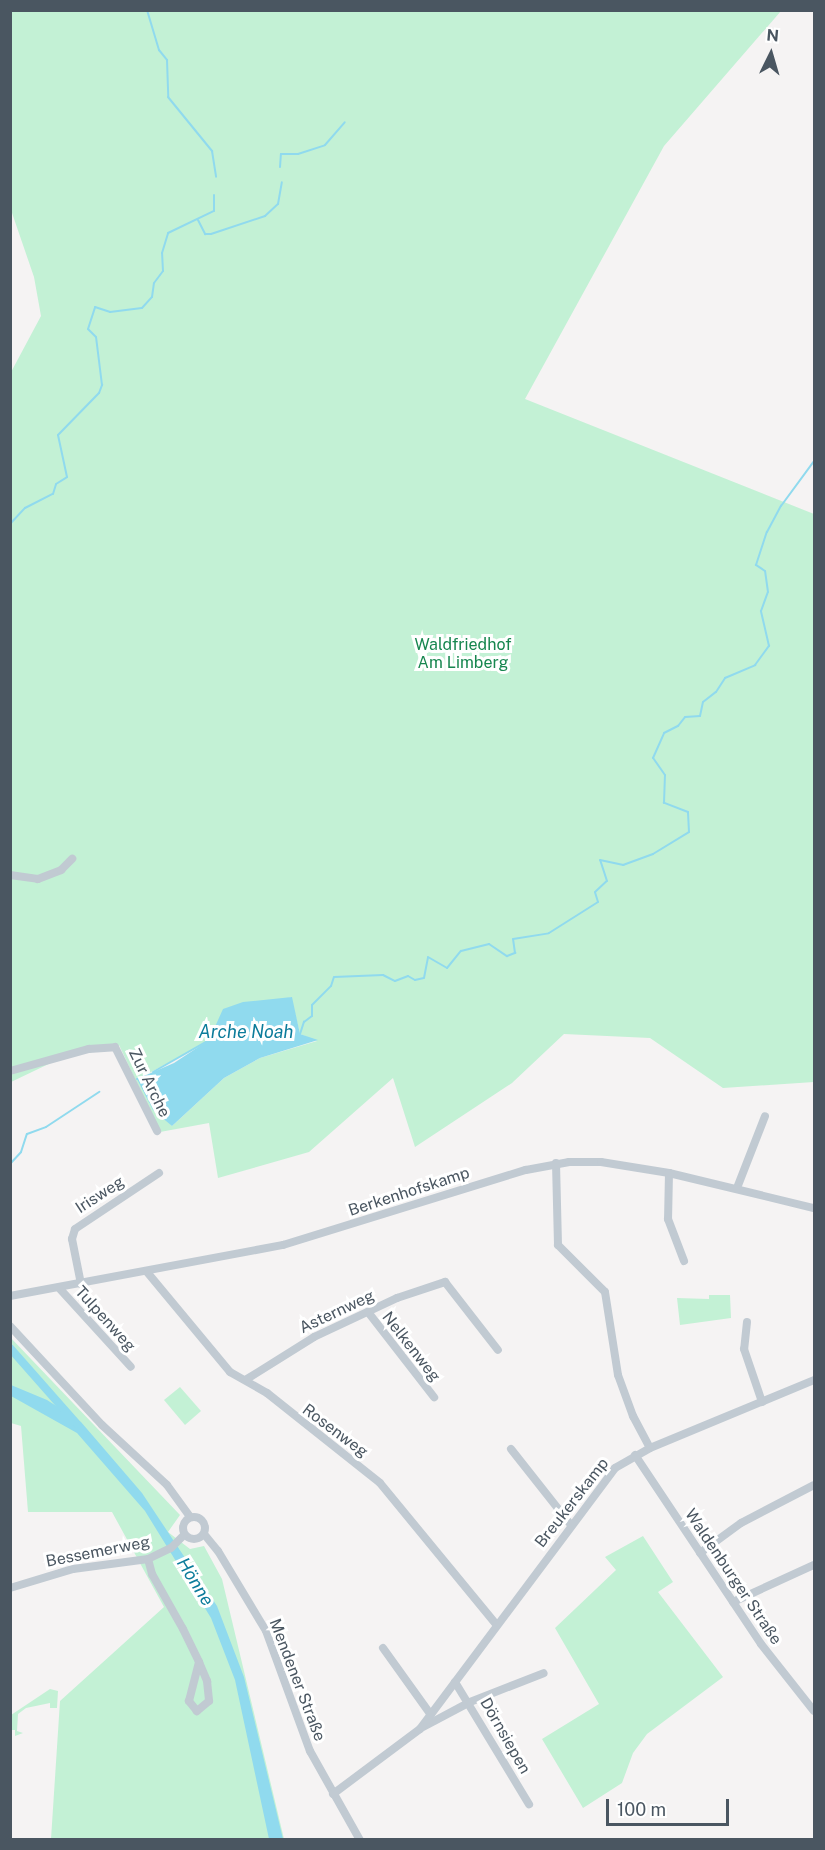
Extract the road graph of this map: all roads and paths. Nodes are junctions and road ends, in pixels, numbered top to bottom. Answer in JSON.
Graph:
{"nodes":[{"id":1,"x":72,"y":860,"type":"dead end"},
{"id":2,"x":10,"y":875,"type":"edge"},
{"id":3,"x":10,"y":1071,"type":"edge"},
{"id":4,"x":765,"y":1116,"type":"dead end"},
{"id":5,"x":157,"y":1131,"type":"dead end"},
{"id":6,"x":556,"y":1163,"type":"junction"},
{"id":7,"x":159,"y":1173,"type":"dead end"},
{"id":8,"x":669,"y":1173,"type":"junction"},
{"id":9,"x":737,"y":1188,"type":"junction"},
{"id":10,"x":814,"y":1208,"type":"edge"},
{"id":11,"x":684,"y":1261,"type":"dead end"},
{"id":12,"x":147,"y":1272,"type":"junction"},
{"id":13,"x":81,"y":1284,"type":"junction"},
{"id":14,"x":60,"y":1289,"type":"junction"},
{"id":15,"x":10,"y":1296,"type":"edge"},
{"id":16,"x":368,"y":1312,"type":"junction"},
{"id":17,"x":747,"y":1322,"type":"dead end"},
{"id":18,"x":10,"y":1326,"type":"edge"},
{"id":19,"x":498,"y":1350,"type":"dead end"},
{"id":20,"x":131,"y":1367,"type":"dead end"},
{"id":21,"x":247,"y":1379,"type":"junction"},
{"id":22,"x":814,"y":1380,"type":"edge"},
{"id":23,"x":434,"y":1397,"type":"dead end"},
{"id":24,"x":762,"y":1402,"type":"junction"},
{"id":25,"x":650,"y":1448,"type":"junction"},
{"id":26,"x":511,"y":1449,"type":"dead end"},
{"id":27,"x":636,"y":1455,"type":"junction"},
{"id":28,"x":814,"y":1485,"type":"edge"},
{"id":29,"x":190,"y":1517,"type":"junction"},
{"id":30,"x":571,"y":1525,"type":"junction"},
{"id":31,"x":204,"y":1534,"type":"junction"},
{"id":32,"x":183,"y":1536,"type":"junction"},
{"id":33,"x":700,"y":1553,"type":"junction"},
{"id":34,"x":148,"y":1559,"type":"junction"},
{"id":35,"x":814,"y":1565,"type":"edge"},
{"id":36,"x":10,"y":1588,"type":"edge"},
{"id":37,"x":733,"y":1602,"type":"junction"},
{"id":38,"x":496,"y":1624,"type":"junction"},
{"id":39,"x":383,"y":1648,"type":"dead end"},
{"id":40,"x":199,"y":1662,"type":"junction"},
{"id":41,"x":544,"y":1673,"type":"dead end"},
{"id":42,"x":455,"y":1682,"type":"junction"},
{"id":43,"x":470,"y":1702,"type":"junction"},
{"id":44,"x":814,"y":1711,"type":"edge"},
{"id":45,"x":431,"y":1715,"type":"junction"},
{"id":46,"x":420,"y":1729,"type":"junction"},
{"id":47,"x":333,"y":1794,"type":"junction"},
{"id":48,"x":529,"y":1804,"type":"dead end"},
{"id":49,"x":360,"y":1839,"type":"edge"}],
"edges":[{"from":1,"to":2,"type":"street"},
{"from":3,"to":5,"type":"street","name":"Zur Arche"},
{"from":4,"to":9,"type":"street"},
{"from":6,"to":8,"type":"street","name":"Berkenhofskamp"},
{"from":6,"to":12,"type":"street","name":"Berkenhofskamp"},
{"from":6,"to":25,"type":"street"},
{"from":7,"to":13,"type":"street","name":"Irisweg"},
{"from":8,"to":9,"type":"street","name":"Berkenhofskamp"},
{"from":8,"to":11,"type":"street"},
{"from":9,"to":10,"type":"street","name":"Berkenhofskamp"},
{"from":12,"to":13,"type":"street","name":"Berkenhofskamp"},
{"from":12,"to":21,"type":"street","name":"Rosenweg"},
{"from":13,"to":14,"type":"street","name":"Berkenhofskamp"},
{"from":14,"to":15,"type":"street","name":"Berkenhofskamp"},
{"from":14,"to":20,"type":"street","name":"Tulpenweg"},
{"from":16,"to":19,"type":"street","name":"Asternweg"},
{"from":16,"to":21,"type":"street","name":"Asternweg"},
{"from":16,"to":23,"type":"street","name":"Nelkenweg"},
{"from":17,"to":24,"type":"street"},
{"from":18,"to":29,"type":"street","name":"Mendener Straße"},
{"from":21,"to":38,"type":"street","name":"Rosenweg"},
{"from":22,"to":24,"type":"street","name":"Breukerskamp"},
{"from":24,"to":25,"type":"street","name":"Breukerskamp"},
{"from":25,"to":27,"type":"street","name":"Breukerskamp"},
{"from":26,"to":30,"type":"street"},
{"from":27,"to":30,"type":"street","name":"Breukerskamp"},
{"from":27,"to":33,"type":"street","name":"Waldenburger Straße"},
{"from":28,"to":33,"type":"street"},
{"from":29,"to":31,"type":"street","name":"Mendener Straße"},
{"from":29,"to":32,"type":"street"},
{"from":30,"to":38,"type":"street","name":"Breukerskamp"},
{"from":31,"to":32,"type":"street"},
{"from":31,"to":47,"type":"street","name":"Mendener Straße"},
{"from":32,"to":34,"type":"street","name":"Bessemerweg"},
{"from":33,"to":37,"type":"street","name":"Waldenburger Straße"},
{"from":34,"to":36,"type":"street","name":"Bessemerweg"},
{"from":34,"to":40,"type":"street"},
{"from":35,"to":37,"type":"street"},
{"from":37,"to":44,"type":"street","name":"Waldenburger Straße"},
{"from":38,"to":42,"type":"street","name":"Breukerskamp"},
{"from":39,"to":45,"type":"street"},
{"from":40,"to":40,"type":"street"},
{"from":41,"to":43,"type":"street","name":"Breukerskamp"},
{"from":42,"to":43,"type":"street","name":"Dörnsiepen"},
{"from":42,"to":45,"type":"street","name":"Breukerskamp"},
{"from":43,"to":46,"type":"street","name":"Breukerskamp"},
{"from":43,"to":48,"type":"street","name":"Dörnsiepen"},
{"from":45,"to":46,"type":"street","name":"Breukerskamp"},
{"from":46,"to":47,"type":"street","name":"Breukerskamp"},
{"from":47,"to":49,"type":"street","name":"Mendener Straße"}]}
